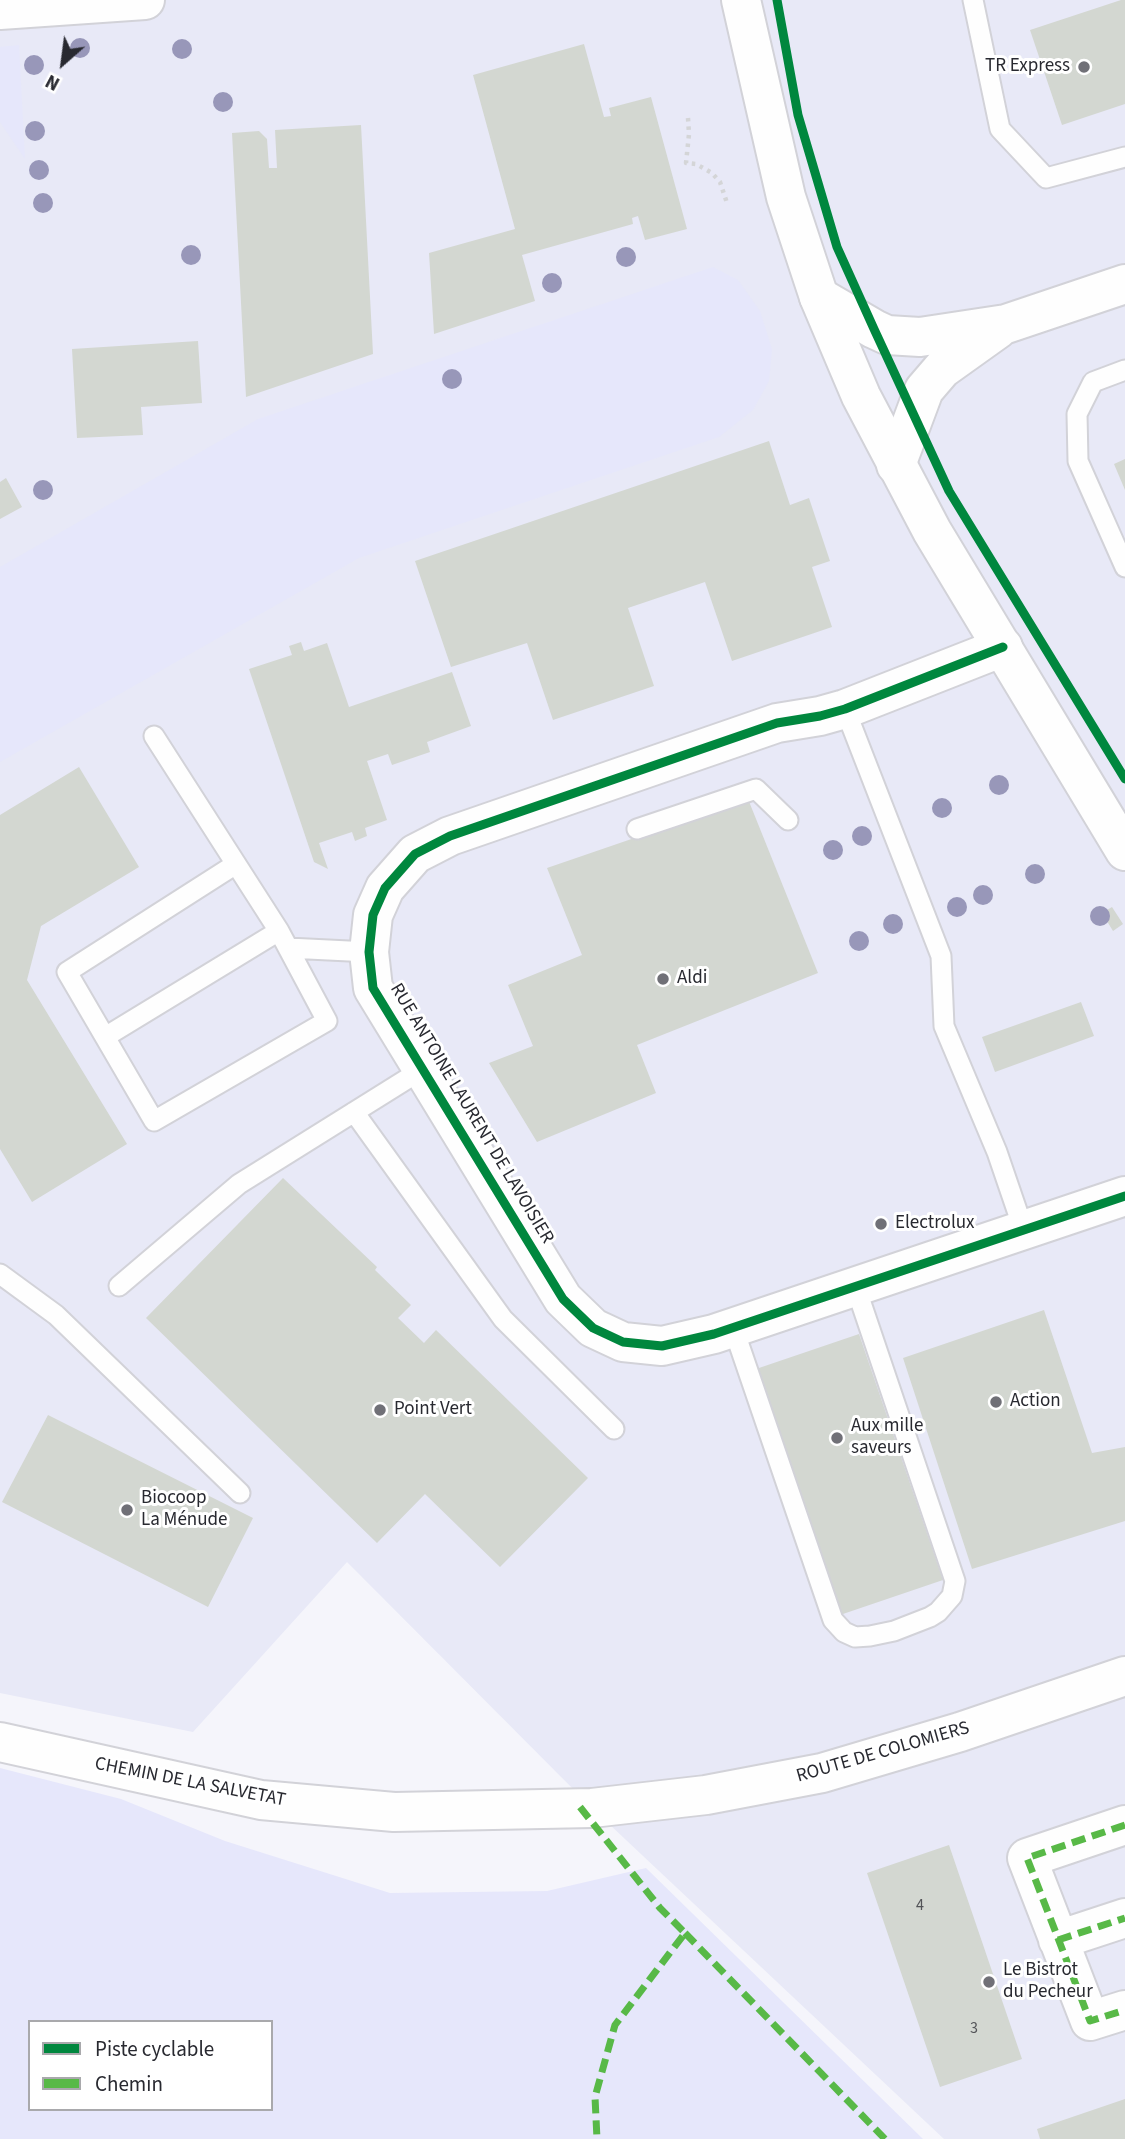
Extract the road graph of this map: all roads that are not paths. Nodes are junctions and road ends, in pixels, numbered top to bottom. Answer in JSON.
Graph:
{"nodes":[{"id":1,"x":145,"y":0,"type":"edge"},
{"id":2,"x":741,"y":0,"type":"edge"},
{"id":3,"x":973,"y":0,"type":"edge"},
{"id":4,"x":0,"y":10,"type":"edge"},
{"id":5,"x":1125,"y":157,"type":"edge"},
{"id":6,"x":1125,"y":284,"type":"edge"},
{"id":7,"x":819,"y":297,"type":"junction"},
{"id":8,"x":1006,"y":324,"type":"junction"},
{"id":9,"x":1125,"y":370,"type":"edge"},
{"id":10,"x":896,"y":465,"type":"junction"},
{"id":11,"x":1125,"y":567,"type":"edge"},
{"id":12,"x":1003,"y":647,"type":"junction"},
{"id":13,"x":845,"y":709,"type":"junction"},
{"id":14,"x":154,"y":736,"type":"dead end"},
{"id":15,"x":788,"y":820,"type":"dead end"},
{"id":16,"x":637,"y":829,"type":"dead end"},
{"id":17,"x":1125,"y":851,"type":"edge"},
{"id":18,"x":236,"y":864,"type":"junction"},
{"id":19,"x":283,"y":939,"type":"junction"},
{"id":20,"x":369,"y":952,"type":"junction"},
{"id":21,"x":105,"y":1037,"type":"junction"},
{"id":22,"x":423,"y":1069,"type":"junction"},
{"id":23,"x":354,"y":1112,"type":"junction"},
{"id":24,"x":1125,"y":1196,"type":"edge"},
{"id":25,"x":1024,"y":1231,"type":"junction"},
{"id":26,"x":0,"y":1274,"type":"edge"},
{"id":27,"x":120,"y":1286,"type":"dead end"},
{"id":28,"x":856,"y":1288,"type":"junction"},
{"id":29,"x":733,"y":1327,"type":"junction"},
{"id":30,"x":614,"y":1429,"type":"dead end"},
{"id":31,"x":240,"y":1493,"type":"dead end"},
{"id":32,"x":1125,"y":1676,"type":"edge"},
{"id":33,"x":0,"y":1742,"type":"edge"},
{"id":34,"x":592,"y":1808,"type":"joint"},
{"id":35,"x":1125,"y":1825,"type":"edge"},
{"id":36,"x":1125,"y":1918,"type":"edge"},
{"id":37,"x":1058,"y":1940,"type":"junction"},
{"id":38,"x":1125,"y":2010,"type":"edge"}],
"edges":[{"from":1,"to":4,"type":"street"},
{"from":2,"to":7,"type":"street"},
{"from":3,"to":5,"type":"lane"},
{"from":6,"to":8,"type":"street"},
{"from":7,"to":8,"type":"street"},
{"from":7,"to":10,"type":"street"},
{"from":8,"to":10,"type":"street"},
{"from":9,"to":11,"type":"lane"},
{"from":10,"to":12,"type":"street"},
{"from":12,"to":13,"type":"street","name":"RUE ANTOINE LAURENT DE LAVOISIER"},
{"from":12,"to":17,"type":"street"},
{"from":13,"to":20,"type":"street","name":"RUE ANTOINE LAURENT DE LAVOISIER"},
{"from":13,"to":25,"type":"lane"},
{"from":14,"to":18,"type":"lane"},
{"from":15,"to":16,"type":"lane"},
{"from":18,"to":19,"type":"lane"},
{"from":18,"to":21,"type":"lane"},
{"from":19,"to":20,"type":"lane"},
{"from":19,"to":21,"type":"lane"},
{"from":19,"to":21,"type":"lane"},
{"from":20,"to":22,"type":"street","name":"RUE ANTOINE LAURENT DE LAVOISIER"},
{"from":22,"to":23,"type":"lane"},
{"from":22,"to":29,"type":"street","name":"RUE ANTOINE LAURENT DE LAVOISIER"},
{"from":23,"to":27,"type":"lane"},
{"from":23,"to":30,"type":"lane"},
{"from":24,"to":25,"type":"street","name":"RUE ANTOINE LAURENT DE LAVOISIER"},
{"from":25,"to":28,"type":"street","name":"RUE ANTOINE LAURENT DE LAVOISIER"},
{"from":26,"to":31,"type":"lane"},
{"from":28,"to":29,"type":"street","name":"RUE ANTOINE LAURENT DE LAVOISIER"},
{"from":28,"to":29,"type":"lane"},
{"from":32,"to":34,"type":"street","name":"ROUTE DE COLOMIERS"},
{"from":33,"to":34,"type":"street","name":"CHEMIN DE LA SALVETAT"},
{"from":35,"to":37,"type":"street"},
{"from":36,"to":37,"type":"street"},
{"from":37,"to":38,"type":"street"}]}
